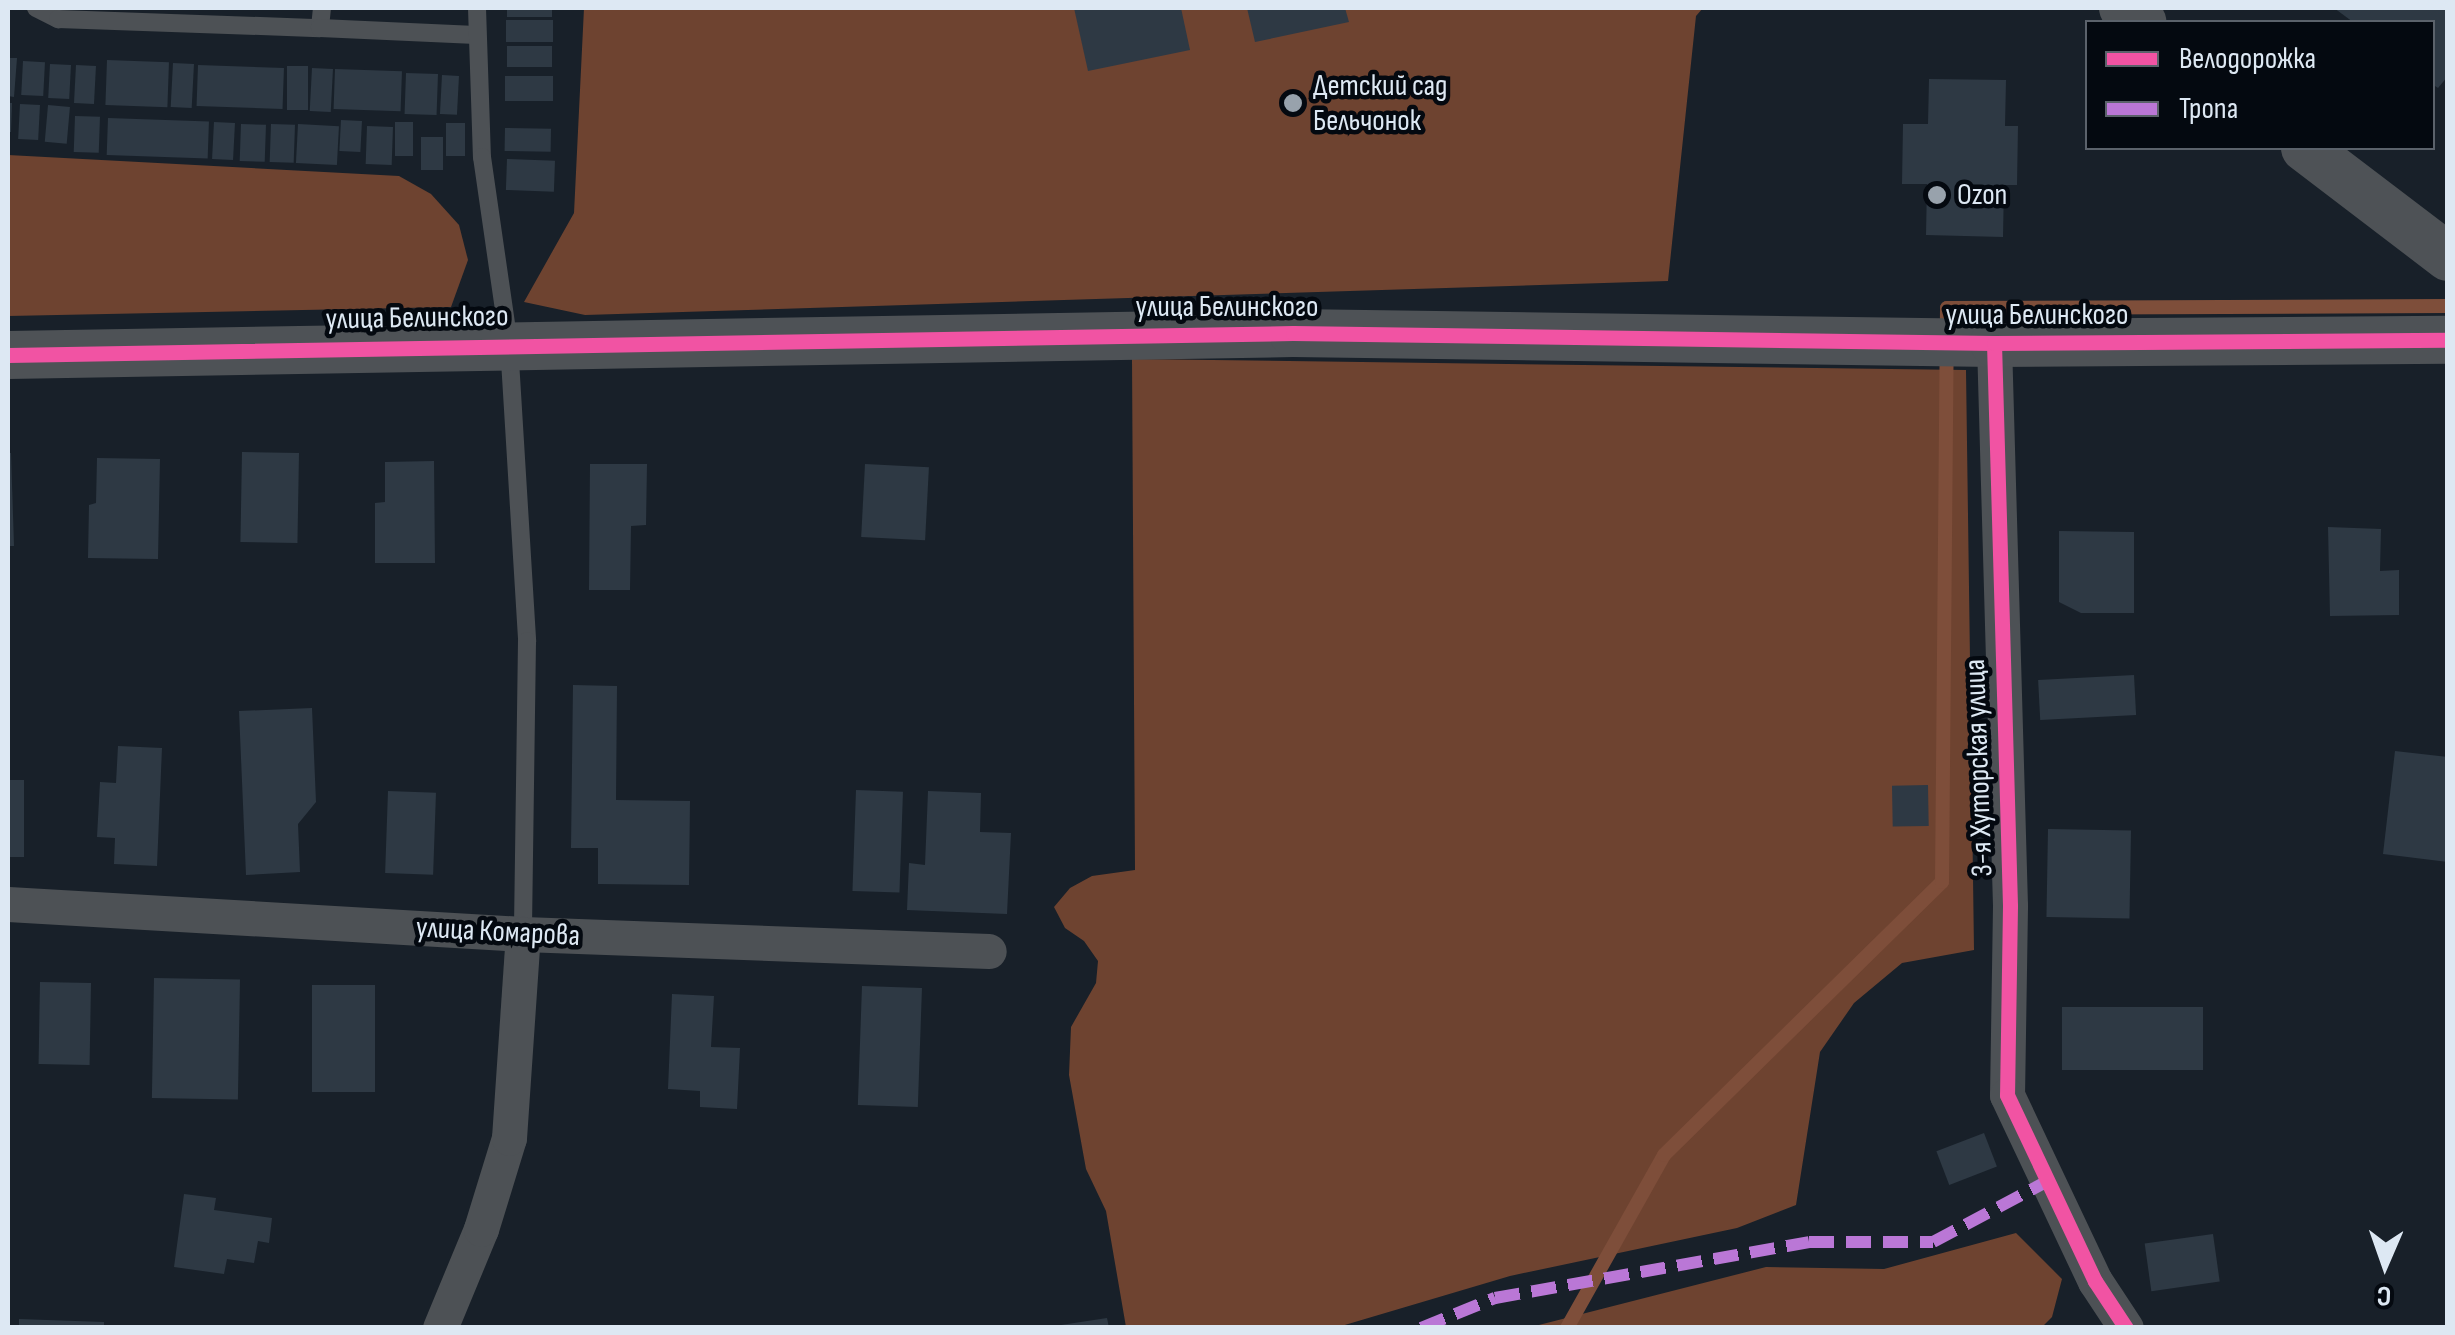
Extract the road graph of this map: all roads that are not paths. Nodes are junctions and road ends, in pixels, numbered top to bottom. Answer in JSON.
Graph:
{"nodes":[{"id":1,"x":36,"y":8,"type":"edge"},
{"id":2,"x":322,"y":8,"type":"edge"},
{"id":3,"x":477,"y":8,"type":"edge"},
{"id":4,"x":165,"y":15,"type":"edge"},
{"id":5,"x":320,"y":28,"type":"junction"},
{"id":6,"x":476,"y":34,"type":"junction"},
{"id":7,"x":2308,"y":150,"type":"edge"},
{"id":8,"x":2448,"y":257,"type":"edge"},
{"id":9,"x":2448,"y":340,"type":"edge"},
{"id":10,"x":1994,"y":343,"type":"junction"},
{"id":11,"x":509,"y":344,"type":"junction"},
{"id":12,"x":8,"y":355,"type":"edge"},
{"id":13,"x":8,"y":904,"type":"edge"},
{"id":14,"x":523,"y":934,"type":"junction"},
{"id":15,"x":989,"y":951,"type":"dead end"},
{"id":16,"x":440,"y":1328,"type":"edge"},
{"id":17,"x":2126,"y":1328,"type":"edge"}],
"edges":[{"from":1,"to":4,"type":"lane"},
{"from":2,"to":5,"type":"lane"},
{"from":3,"to":6,"type":"lane"},
{"from":4,"to":5,"type":"lane"},
{"from":5,"to":6,"type":"lane"},
{"from":6,"to":11,"type":"lane"},
{"from":7,"to":8,"type":"street"},
{"from":9,"to":10,"type":"street","name":"улица Белинского"},
{"from":10,"to":11,"type":"street","name":"улица Белинского"},
{"from":10,"to":17,"type":"street","name":"3-я Хуторская улица"},
{"from":11,"to":12,"type":"street","name":"улица Белинского"},
{"from":11,"to":14,"type":"lane"},
{"from":13,"to":14,"type":"street","name":"улица Комарова"},
{"from":14,"to":15,"type":"street","name":"улица Комарова"},
{"from":14,"to":16,"type":"street"}]}
